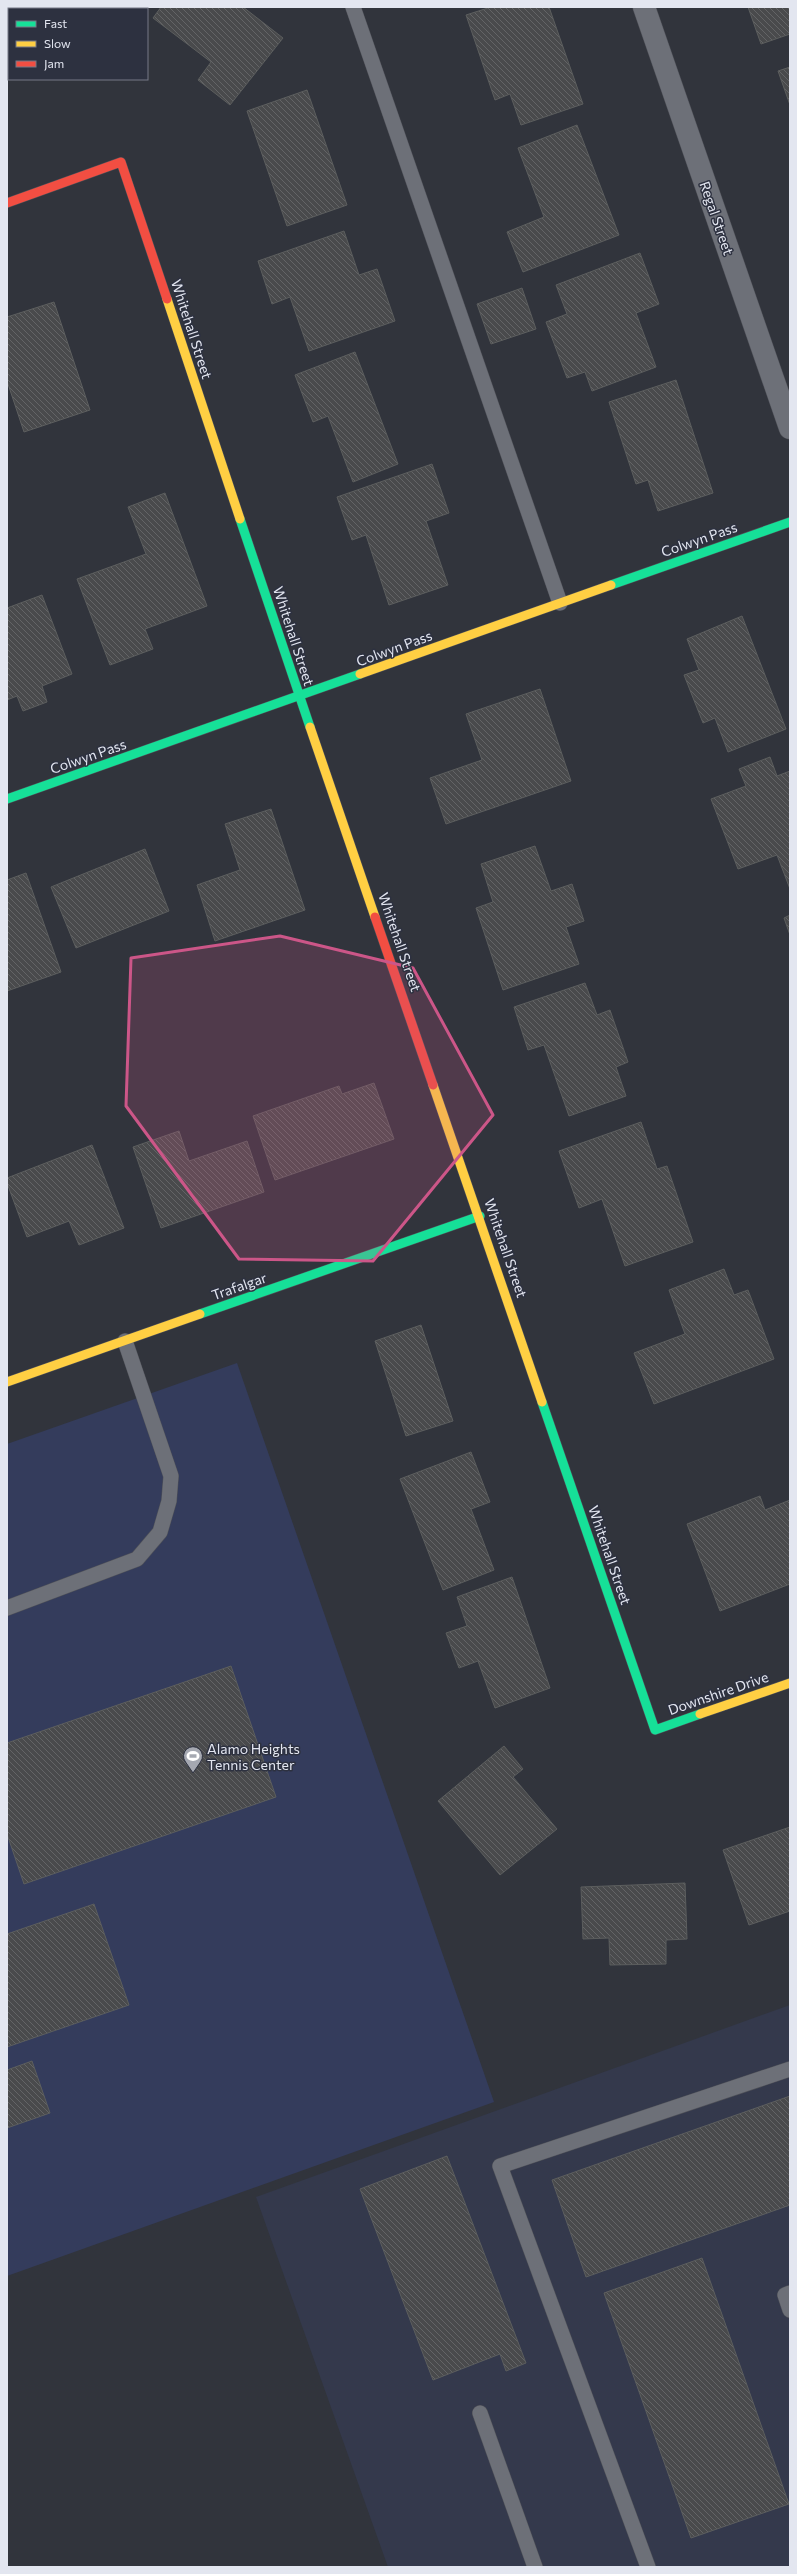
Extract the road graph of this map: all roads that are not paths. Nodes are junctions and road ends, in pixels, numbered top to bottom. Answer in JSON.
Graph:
{"nodes":[{"id":1,"x":353,"y":7,"type":"edge"},
{"id":2,"x":644,"y":7,"type":"edge"},
{"id":3,"x":7,"y":203,"type":"edge"},
{"id":4,"x":790,"y":428,"type":"edge"},
{"id":5,"x":790,"y":522,"type":"edge"},
{"id":6,"x":560,"y":604,"type":"junction"},
{"id":7,"x":299,"y":696,"type":"junction"},
{"id":8,"x":7,"y":799,"type":"edge"},
{"id":9,"x":480,"y":1216,"type":"junction"},
{"id":10,"x":125,"y":1341,"type":"junction"},
{"id":11,"x":7,"y":1382,"type":"edge"},
{"id":12,"x":7,"y":1608,"type":"edge"},
{"id":13,"x":790,"y":1683,"type":"edge"},
{"id":14,"x":654,"y":1730,"type":"joint"},
{"id":15,"x":790,"y":2069,"type":"edge"},
{"id":16,"x":790,"y":2293,"type":"edge"},
{"id":17,"x":790,"y":2310,"type":"edge"},
{"id":18,"x":480,"y":2412,"type":"dead end"},
{"id":19,"x":535,"y":2567,"type":"edge"},
{"id":20,"x":648,"y":2567,"type":"edge"}],
"edges":[{"from":1,"to":6,"type":"lane"},
{"from":2,"to":4,"type":"street","name":"Regal Street"},
{"from":3,"to":7,"type":"street","name":"Whitehall Street"},
{"from":5,"to":6,"type":"street","name":"Colwyn Pass"},
{"from":6,"to":7,"type":"street","name":"Colwyn Pass"},
{"from":7,"to":8,"type":"street","name":"Colwyn Pass"},
{"from":7,"to":9,"type":"street","name":"Whitehall Street"},
{"from":9,"to":10,"type":"street","name":"Trafalgar"},
{"from":9,"to":14,"type":"street","name":"Whitehall Street"},
{"from":10,"to":11,"type":"street","name":"Trafalgar"},
{"from":10,"to":12,"type":"lane"},
{"from":13,"to":14,"type":"street","name":"Downshire Drive"},
{"from":15,"to":20,"type":"lane"},
{"from":16,"to":17,"type":"lane"},
{"from":18,"to":19,"type":"lane"}]}
